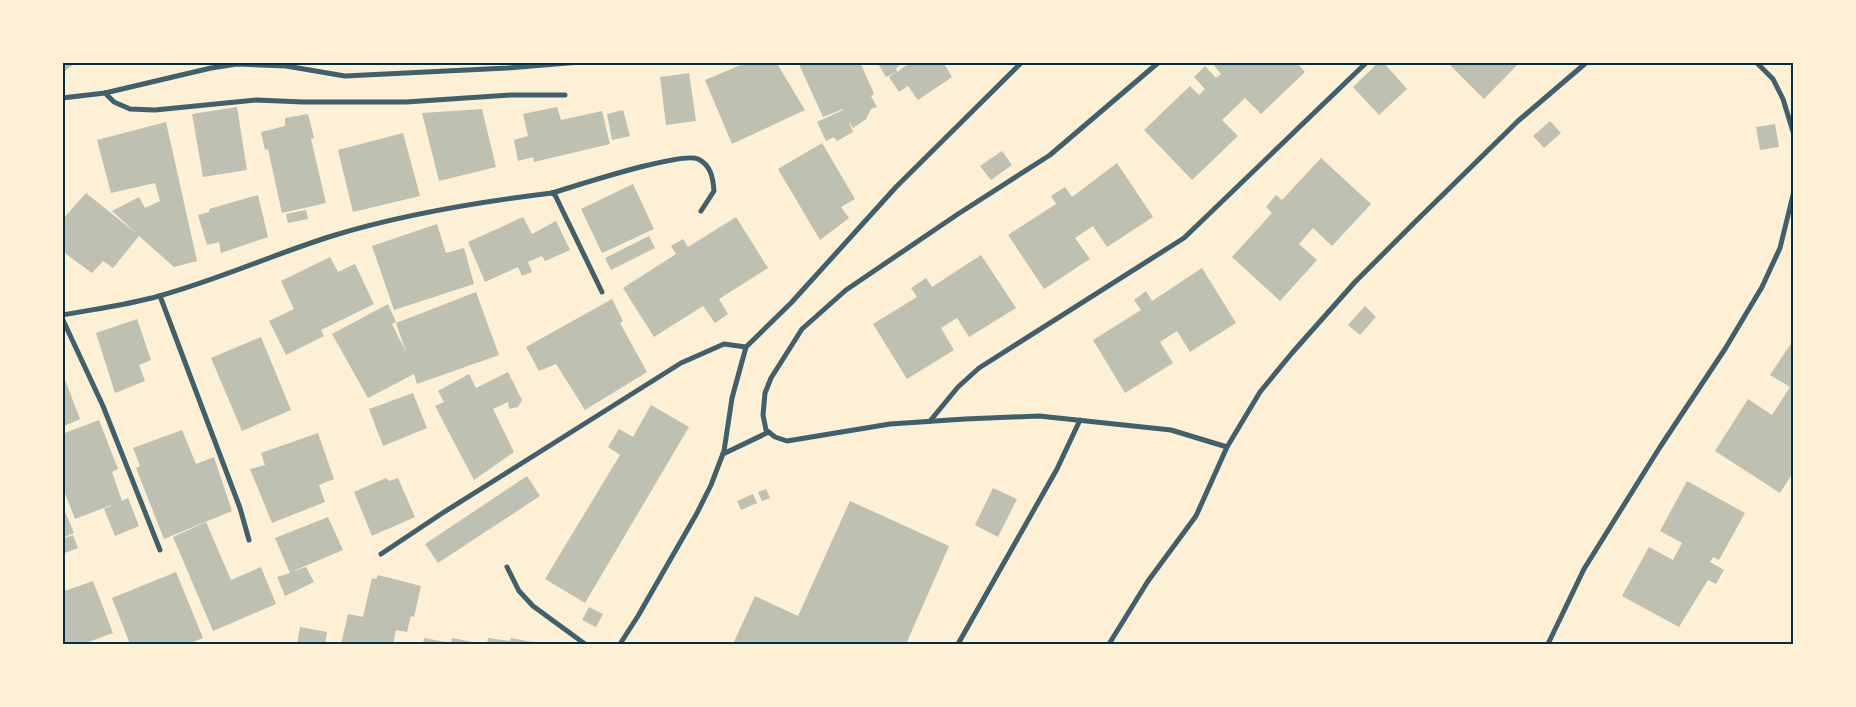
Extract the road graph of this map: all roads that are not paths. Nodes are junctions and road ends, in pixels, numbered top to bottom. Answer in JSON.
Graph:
{"nodes":[{"id":1,"x":580,"y":62,"type":"edge"},
{"id":2,"x":1022,"y":62,"type":"edge"},
{"id":3,"x":1159,"y":62,"type":"edge"},
{"id":4,"x":1366,"y":62,"type":"edge"},
{"id":5,"x":1587,"y":62,"type":"edge"},
{"id":6,"x":1756,"y":62,"type":"edge"},
{"id":7,"x":105,"y":94,"type":"junction"},
{"id":8,"x":566,"y":95,"type":"dead end"},
{"id":9,"x":62,"y":98,"type":"edge"},
{"id":10,"x":1794,"y":136,"type":"edge"},
{"id":11,"x":1794,"y":191,"type":"edge"},
{"id":12,"x":552,"y":193,"type":"junction"},
{"id":13,"x":701,"y":211,"type":"dead end"},
{"id":14,"x":602,"y":292,"type":"dead end"},
{"id":15,"x":160,"y":296,"type":"junction"},
{"id":16,"x":62,"y":316,"type":"edge"},
{"id":17,"x":746,"y":347,"type":"junction"},
{"id":18,"x":1080,"y":420,"type":"junction"},
{"id":19,"x":930,"y":421,"type":"junction"},
{"id":20,"x":769,"y":432,"type":"junction"},
{"id":21,"x":1227,"y":447,"type":"junction"},
{"id":22,"x":723,"y":454,"type":"junction"},
{"id":23,"x":249,"y":540,"type":"dead end"},
{"id":24,"x":160,"y":550,"type":"dead end"},
{"id":25,"x":381,"y":554,"type":"dead end"},
{"id":26,"x":507,"y":567,"type":"dead end"},
{"id":27,"x":585,"y":644,"type":"edge"},
{"id":28,"x":620,"y":644,"type":"edge"},
{"id":29,"x":958,"y":644,"type":"edge"},
{"id":30,"x":1109,"y":644,"type":"edge"},
{"id":31,"x":1548,"y":644,"type":"edge"}],
"edges":[{"from":1,"to":7,"type":"street"},
{"from":2,"to":17,"type":"street"},
{"from":3,"to":20,"type":"street"},
{"from":4,"to":19,"type":"street"},
{"from":5,"to":21,"type":"street"},
{"from":6,"to":10,"type":"street"},
{"from":7,"to":8,"type":"street"},
{"from":7,"to":9,"type":"street"},
{"from":11,"to":31,"type":"street"},
{"from":12,"to":13,"type":"street"},
{"from":12,"to":14,"type":"street"},
{"from":12,"to":15,"type":"street"},
{"from":15,"to":16,"type":"street"},
{"from":15,"to":23,"type":"street"},
{"from":16,"to":24,"type":"street"},
{"from":17,"to":22,"type":"street"},
{"from":17,"to":25,"type":"street"},
{"from":18,"to":19,"type":"street"},
{"from":18,"to":21,"type":"street"},
{"from":18,"to":29,"type":"street"},
{"from":19,"to":20,"type":"street"},
{"from":20,"to":22,"type":"street"},
{"from":21,"to":30,"type":"street"},
{"from":22,"to":28,"type":"street"},
{"from":26,"to":27,"type":"street"}]}
